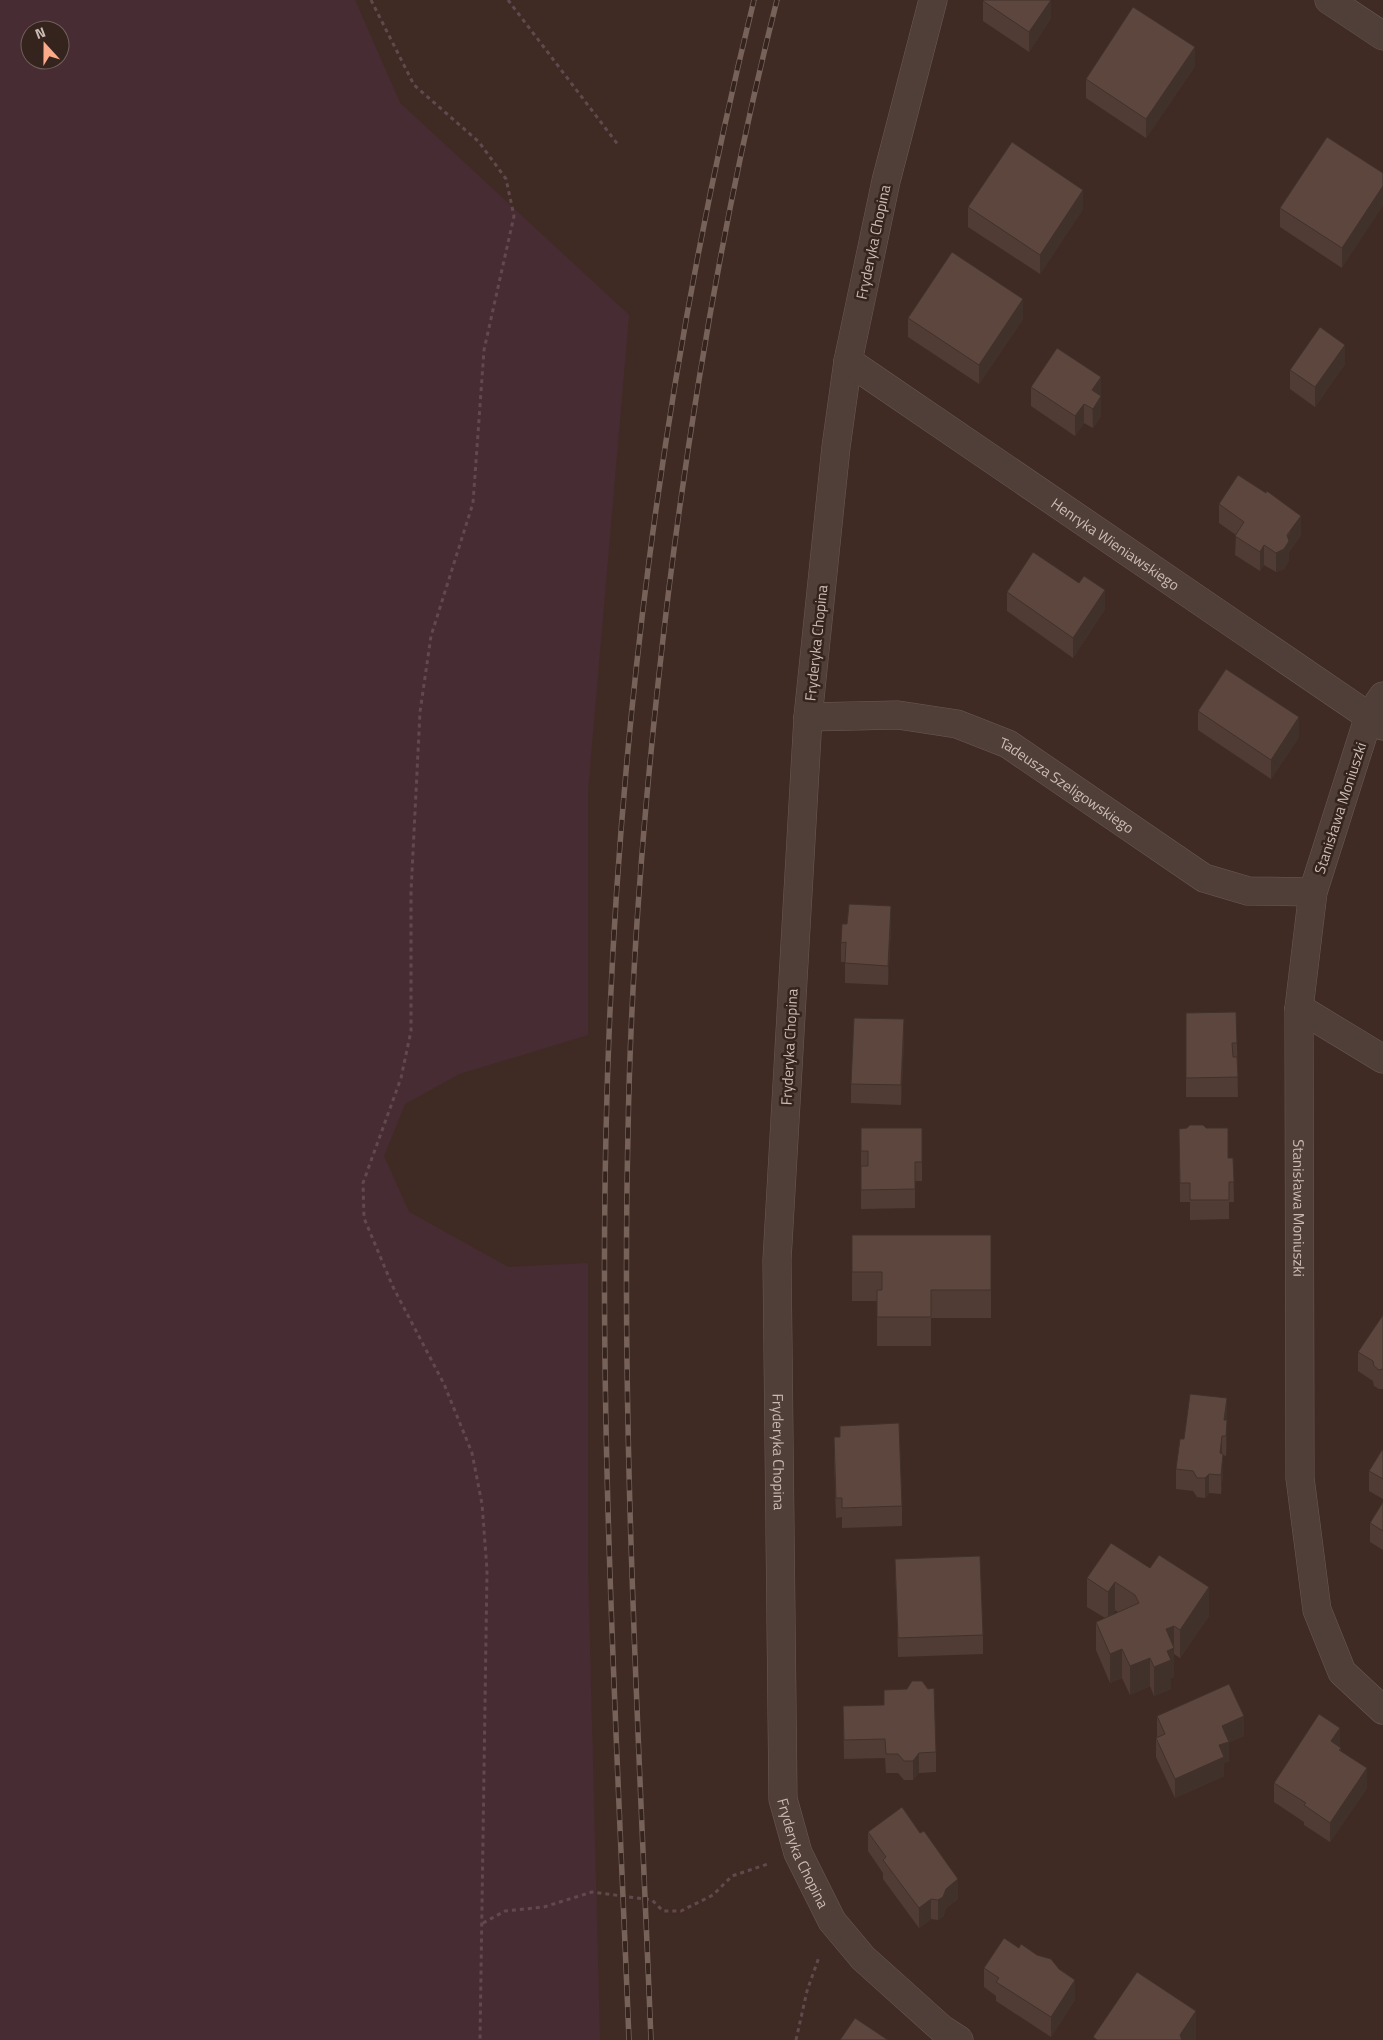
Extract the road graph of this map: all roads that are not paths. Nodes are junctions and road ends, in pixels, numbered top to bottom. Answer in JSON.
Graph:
{"nodes":[{"id":1,"x":933,"y":0,"type":"edge"},
{"id":2,"x":1329,"y":0,"type":"edge"},
{"id":3,"x":1383,"y":36,"type":"edge"},
{"id":4,"x":848,"y":361,"type":"junction"},
{"id":5,"x":1378,"y":713,"type":"edge"},
{"id":6,"x":808,"y":716,"type":"junction"},
{"id":7,"x":1313,"y":892,"type":"junction"},
{"id":8,"x":1299,"y":1008,"type":"junction"},
{"id":9,"x":1383,"y":1059,"type":"edge"},
{"id":10,"x":1383,"y":1710,"type":"edge"},
{"id":11,"x":959,"y":2040,"type":"edge"}],
"edges":[{"from":1,"to":4,"type":"street","name":"Fryderyka Chopina"},
{"from":2,"to":3,"type":"street"},
{"from":4,"to":5,"type":"street","name":"Henryka Wieniawskiego"},
{"from":4,"to":6,"type":"street","name":"Fryderyka Chopina"},
{"from":5,"to":7,"type":"street","name":"Stanisława Moniuszki"},
{"from":6,"to":7,"type":"street","name":"Tadeusza Szeligowskiego"},
{"from":6,"to":11,"type":"street","name":"Fryderyka Chopina"},
{"from":7,"to":8,"type":"street","name":"Stanisława Moniuszki"},
{"from":8,"to":9,"type":"street"},
{"from":8,"to":10,"type":"street","name":"Stanisława Moniuszki"}]}
